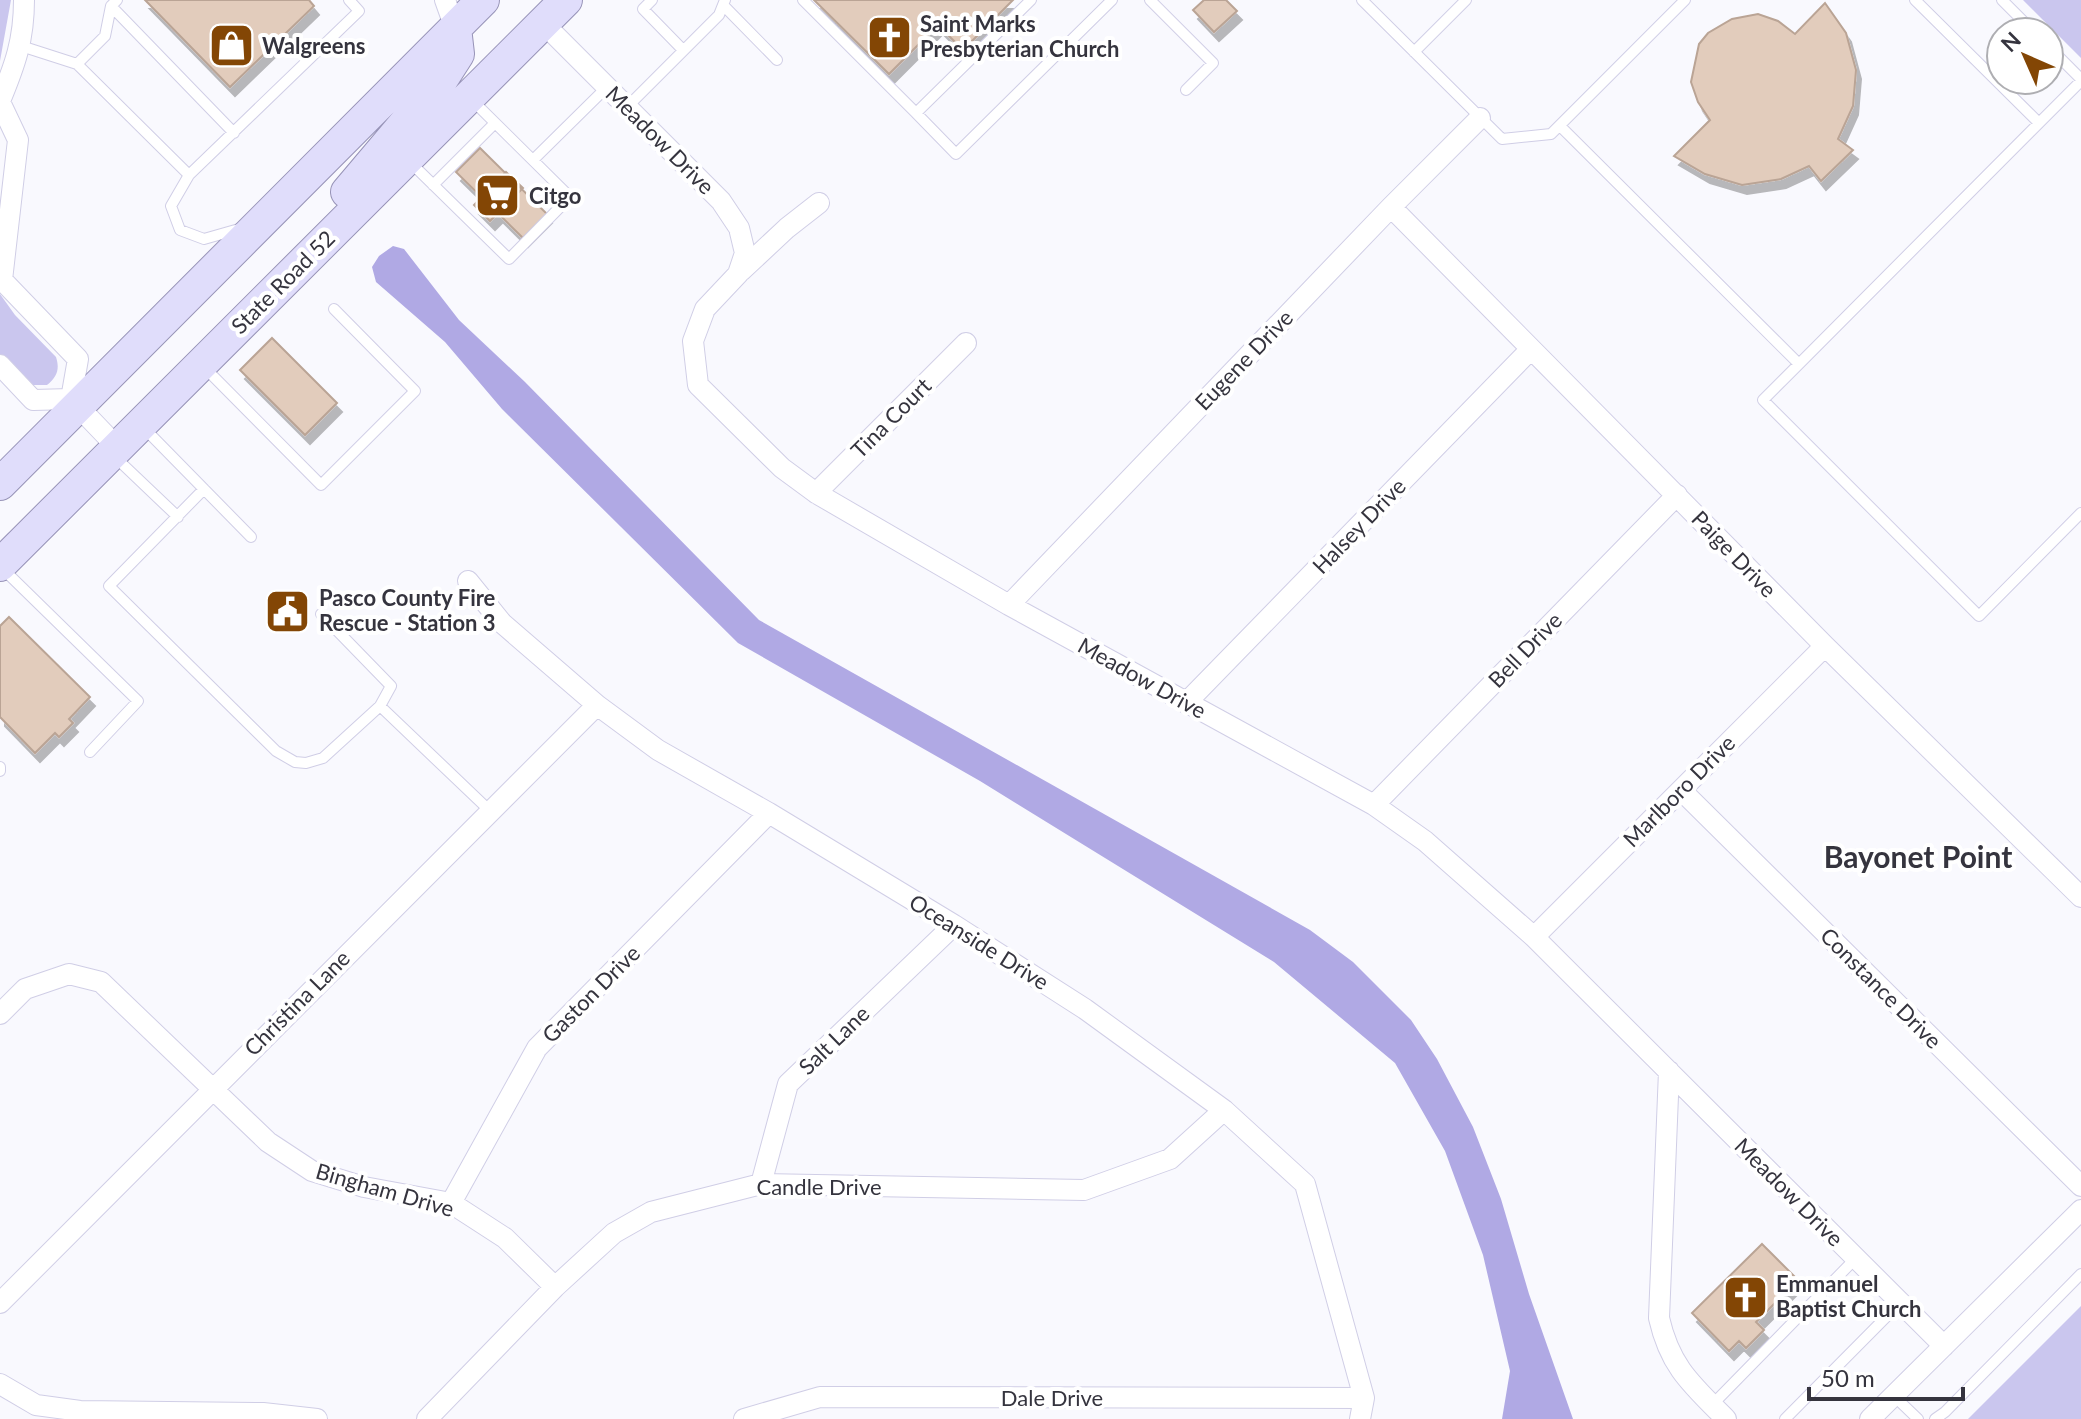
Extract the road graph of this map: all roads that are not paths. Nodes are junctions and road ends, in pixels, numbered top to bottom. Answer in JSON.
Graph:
{"nodes":[{"id":1,"x":24,"y":0,"type":"edge"},
{"id":2,"x":349,"y":0,"type":"edge"},
{"id":3,"x":483,"y":0,"type":"edge"},
{"id":4,"x":566,"y":0,"type":"edge"},
{"id":5,"x":652,"y":0,"type":"edge"},
{"id":6,"x":803,"y":0,"type":"edge"},
{"id":7,"x":1031,"y":0,"type":"edge"},
{"id":8,"x":1112,"y":0,"type":"edge"},
{"id":9,"x":1150,"y":0,"type":"edge"},
{"id":10,"x":1362,"y":0,"type":"edge"},
{"id":11,"x":1466,"y":0,"type":"edge"},
{"id":12,"x":1685,"y":0,"type":"edge"},
{"id":13,"x":1915,"y":0,"type":"edge"},
{"id":14,"x":2002,"y":0,"type":"edge"},
{"id":15,"x":114,"y":3,"type":"edge"},
{"id":16,"x":724,"y":3,"type":"edge"},
{"id":17,"x":540,"y":12,"type":"edge"},
{"id":18,"x":450,"y":14,"type":"edge"},
{"id":19,"x":2018,"y":16,"type":"edge"},
{"id":20,"x":21,"y":46,"type":"junction"},
{"id":21,"x":683,"y":50,"type":"junction"},
{"id":22,"x":1414,"y":52,"type":"junction"},
{"id":23,"x":777,"y":60,"type":"dead end"},
{"id":24,"x":77,"y":64,"type":"junction"},
{"id":25,"x":2065,"y":64,"type":"edge"},
{"id":26,"x":2081,"y":80,"type":"edge"},
{"id":27,"x":607,"y":87,"type":"junction"},
{"id":28,"x":1186,"y":90,"type":"dead end"},
{"id":29,"x":469,"y":97,"type":"junction"},
{"id":30,"x":0,"y":102,"type":"edge"},
{"id":31,"x":627,"y":107,"type":"junction"},
{"id":32,"x":916,"y":113,"type":"junction"},
{"id":33,"x":1480,"y":118,"type":"junction"},
{"id":34,"x":495,"y":123,"type":"junction"},
{"id":35,"x":2039,"y":123,"type":"junction"},
{"id":36,"x":1560,"y":126,"type":"junction"},
{"id":37,"x":234,"y":133,"type":"junction"},
{"id":38,"x":406,"y":159,"type":"junction"},
{"id":39,"x":533,"y":160,"type":"junction"},
{"id":40,"x":189,"y":175,"type":"junction"},
{"id":41,"x":433,"y":185,"type":"junction"},
{"id":42,"x":819,"y":203,"type":"dead end"},
{"id":43,"x":1391,"y":207,"type":"junction"},
{"id":44,"x":260,"y":224,"type":"junction"},
{"id":45,"x":738,"y":274,"type":"junction"},
{"id":46,"x":260,"y":305,"type":"junction"},
{"id":47,"x":334,"y":309,"type":"dead end"},
{"id":48,"x":966,"y":343,"type":"dead end"},
{"id":49,"x":1531,"y":349,"type":"junction"},
{"id":50,"x":201,"y":364,"type":"junction"},
{"id":51,"x":1799,"y":364,"type":"junction"},
{"id":52,"x":0,"y":365,"type":"edge"},
{"id":53,"x":75,"y":403,"type":"junction"},
{"id":54,"x":140,"y":424,"type":"junction"},
{"id":55,"x":114,"y":450,"type":"junction"},
{"id":56,"x":0,"y":484,"type":"edge"},
{"id":57,"x":204,"y":489,"type":"junction"},
{"id":58,"x":816,"y":493,"type":"junction"},
{"id":59,"x":1677,"y":495,"type":"junction"},
{"id":60,"x":2081,"y":513,"type":"edge"},
{"id":61,"x":178,"y":517,"type":"junction"},
{"id":62,"x":251,"y":537,"type":"dead end"},
{"id":63,"x":0,"y":565,"type":"edge"},
{"id":64,"x":468,"y":581,"type":"dead end"},
{"id":65,"x":1009,"y":605,"type":"junction"},
{"id":66,"x":321,"y":614,"type":"dead end"},
{"id":67,"x":1825,"y":646,"type":"junction"},
{"id":68,"x":1186,"y":703,"type":"junction"},
{"id":69,"x":597,"y":705,"type":"junction"},
{"id":70,"x":380,"y":706,"type":"junction"},
{"id":71,"x":90,"y":752,"type":"dead end"},
{"id":72,"x":1681,"y":790,"type":"junction"},
{"id":73,"x":1374,"y":805,"type":"junction"},
{"id":74,"x":490,"y":811,"type":"junction"},
{"id":75,"x":769,"y":813,"type":"junction"},
{"id":76,"x":2081,"y":897,"type":"edge"},
{"id":77,"x":954,"y":925,"type":"junction"},
{"id":78,"x":1534,"y":937,"type":"junction"},
{"id":79,"x":0,"y":1014,"type":"edge"},
{"id":80,"x":1669,"y":1071,"type":"junction"},
{"id":81,"x":211,"y":1089,"type":"junction"},
{"id":82,"x":1224,"y":1110,"type":"junction"},
{"id":83,"x":761,"y":1184,"type":"junction"},
{"id":84,"x":2081,"y":1186,"type":"edge"},
{"id":85,"x":451,"y":1203,"type":"junction"},
{"id":86,"x":2081,"y":1210,"type":"edge"},
{"id":87,"x":1856,"y":1258,"type":"junction"},
{"id":88,"x":2081,"y":1274,"type":"edge"},
{"id":89,"x":555,"y":1287,"type":"junction"},
{"id":90,"x":1901,"y":1302,"type":"junction"},
{"id":91,"x":0,"y":1303,"type":"edge"},
{"id":92,"x":1944,"y":1346,"type":"junction"},
{"id":93,"x":0,"y":1384,"type":"edge"},
{"id":94,"x":1894,"y":1396,"type":"junction"},
{"id":95,"x":1364,"y":1398,"type":"junction"},
{"id":96,"x":1719,"y":1412,"type":"edge"},
{"id":97,"x":80,"y":1415,"type":"edge"},
{"id":98,"x":263,"y":1416,"type":"edge"},
{"id":99,"x":317,"y":1419,"type":"edge"},
{"id":100,"x":427,"y":1419,"type":"edge"},
{"id":101,"x":744,"y":1419,"type":"edge"},
{"id":102,"x":1360,"y":1419,"type":"edge"},
{"id":103,"x":1785,"y":1419,"type":"edge"},
{"id":104,"x":1870,"y":1419,"type":"edge"},
{"id":105,"x":1918,"y":1419,"type":"edge"},
{"id":106,"x":1935,"y":1419,"type":"edge"}],
"edges":[{"from":1,"to":20,"type":"street"},
{"from":2,"to":37,"type":"lane"},
{"from":3,"to":18,"type":"main road"},
{"from":4,"to":17,"type":"main road","name":"State Road 52"},
{"from":5,"to":21,"type":"lane"},
{"from":6,"to":32,"type":"lane"},
{"from":7,"to":32,"type":"lane"},
{"from":8,"to":32,"type":"lane"},
{"from":9,"to":28,"type":"lane"},
{"from":10,"to":22,"type":"lane"},
{"from":11,"to":22,"type":"lane"},
{"from":12,"to":36,"type":"lane"},
{"from":13,"to":35,"type":"lane"},
{"from":14,"to":19,"type":"lane"},
{"from":15,"to":24,"type":"lane"},
{"from":15,"to":37,"type":"lane"},
{"from":16,"to":21,"type":"lane"},
{"from":16,"to":23,"type":"lane"},
{"from":17,"to":27,"type":"street","name":"Meadow Drive"},
{"from":17,"to":29,"type":"main road","name":"State Road 52"},
{"from":18,"to":44,"type":"main road"},
{"from":18,"to":46,"type":"main road"},
{"from":20,"to":24,"type":"lane"},
{"from":20,"to":30,"type":"street"},
{"from":21,"to":31,"type":"lane"},
{"from":22,"to":33,"type":"lane"},
{"from":24,"to":40,"type":"lane"},
{"from":25,"to":26,"type":"lane"},
{"from":26,"to":35,"type":"lane"},
{"from":27,"to":31,"type":"street","name":"Meadow Drive"},
{"from":27,"to":39,"type":"lane"},
{"from":29,"to":34,"type":"lane"},
{"from":29,"to":38,"type":"main road","name":"State Road 52"},
{"from":30,"to":53,"type":"street"},
{"from":31,"to":45,"type":"street","name":"Meadow Drive"},
{"from":33,"to":36,"type":"lane"},
{"from":33,"to":43,"type":"street","name":"Eugene Drive"},
{"from":34,"to":39,"type":"lane"},
{"from":34,"to":41,"type":"lane"},
{"from":35,"to":51,"type":"lane"},
{"from":36,"to":51,"type":"lane"},
{"from":37,"to":40,"type":"lane"},
{"from":38,"to":41,"type":"lane"},
{"from":38,"to":46,"type":"main road","name":"State Road 52"},
{"from":39,"to":41,"type":"lane"},
{"from":40,"to":44,"type":"lane"},
{"from":42,"to":45,"type":"street","name":"Meadow Drive"},
{"from":43,"to":49,"type":"street","name":"Paige Drive"},
{"from":43,"to":65,"type":"street","name":"Eugene Drive"},
{"from":44,"to":53,"type":"main road"},
{"from":45,"to":58,"type":"street","name":"Meadow Drive"},
{"from":46,"to":50,"type":"main road","name":"State Road 52"},
{"from":47,"to":50,"type":"lane"},
{"from":48,"to":58,"type":"street","name":"Tina Court"},
{"from":49,"to":59,"type":"street","name":"Paige Drive"},
{"from":49,"to":68,"type":"street","name":"Halsey Drive"},
{"from":50,"to":54,"type":"main road","name":"State Road 52"},
{"from":51,"to":60,"type":"lane"},
{"from":52,"to":53,"type":"street"},
{"from":53,"to":55,"type":"street"},
{"from":53,"to":56,"type":"main road"},
{"from":54,"to":55,"type":"main road","name":"State Road 52"},
{"from":54,"to":57,"type":"lane"},
{"from":55,"to":61,"type":"lane"},
{"from":55,"to":63,"type":"main road","name":"State Road 52"},
{"from":57,"to":61,"type":"lane"},
{"from":57,"to":62,"type":"lane"},
{"from":58,"to":65,"type":"street","name":"Meadow Drive"},
{"from":59,"to":67,"type":"street","name":"Paige Drive"},
{"from":59,"to":73,"type":"street","name":"Bell Drive"},
{"from":61,"to":70,"type":"lane"},
{"from":63,"to":71,"type":"lane"},
{"from":64,"to":69,"type":"street","name":"Oceanside Drive"},
{"from":65,"to":68,"type":"street","name":"Meadow Drive"},
{"from":66,"to":70,"type":"lane"},
{"from":67,"to":72,"type":"street","name":"Marlboro Drive"},
{"from":67,"to":76,"type":"street","name":"Paige Drive"},
{"from":68,"to":73,"type":"street","name":"Meadow Drive"},
{"from":69,"to":74,"type":"street","name":"Christina Lane"},
{"from":69,"to":75,"type":"street","name":"Oceanside Drive"},
{"from":70,"to":74,"type":"lane"},
{"from":72,"to":78,"type":"street","name":"Marlboro Drive"},
{"from":72,"to":84,"type":"street","name":"Constance Drive"},
{"from":73,"to":78,"type":"street","name":"Meadow Drive"},
{"from":74,"to":81,"type":"street","name":"Christina Lane"},
{"from":75,"to":77,"type":"street","name":"Oceanside Drive"},
{"from":75,"to":85,"type":"street","name":"Gaston Drive"},
{"from":77,"to":82,"type":"street","name":"Oceanside Drive"},
{"from":77,"to":83,"type":"street","name":"Salt Lane"},
{"from":78,"to":80,"type":"street","name":"Meadow Drive"},
{"from":79,"to":81,"type":"street","name":"Bingham Drive"},
{"from":80,"to":87,"type":"street","name":"Meadow Drive"},
{"from":80,"to":96,"type":"street"},
{"from":81,"to":85,"type":"street","name":"Bingham Drive"},
{"from":81,"to":91,"type":"street","name":"Christina Lane"},
{"from":82,"to":83,"type":"street","name":"Candle Drive"},
{"from":82,"to":95,"type":"street","name":"Oceanside Drive"},
{"from":83,"to":89,"type":"street","name":"Candle Drive"},
{"from":85,"to":89,"type":"street","name":"Bingham Drive"},
{"from":86,"to":92,"type":"street"},
{"from":87,"to":90,"type":"street","name":"Meadow Drive"},
{"from":87,"to":96,"type":"lane"},
{"from":88,"to":106,"type":"lane"},
{"from":89,"to":100,"type":"street","name":"Candle Drive"},
{"from":90,"to":92,"type":"street","name":"Meadow Drive"},
{"from":90,"to":103,"type":"lane"},
{"from":92,"to":94,"type":"street"},
{"from":93,"to":97,"type":"street"},
{"from":94,"to":104,"type":"street"},
{"from":94,"to":105,"type":"lane"},
{"from":95,"to":101,"type":"street","name":"Dale Drive"},
{"from":95,"to":102,"type":"street"},
{"from":97,"to":98,"type":"street"},
{"from":98,"to":99,"type":"street"}]}
